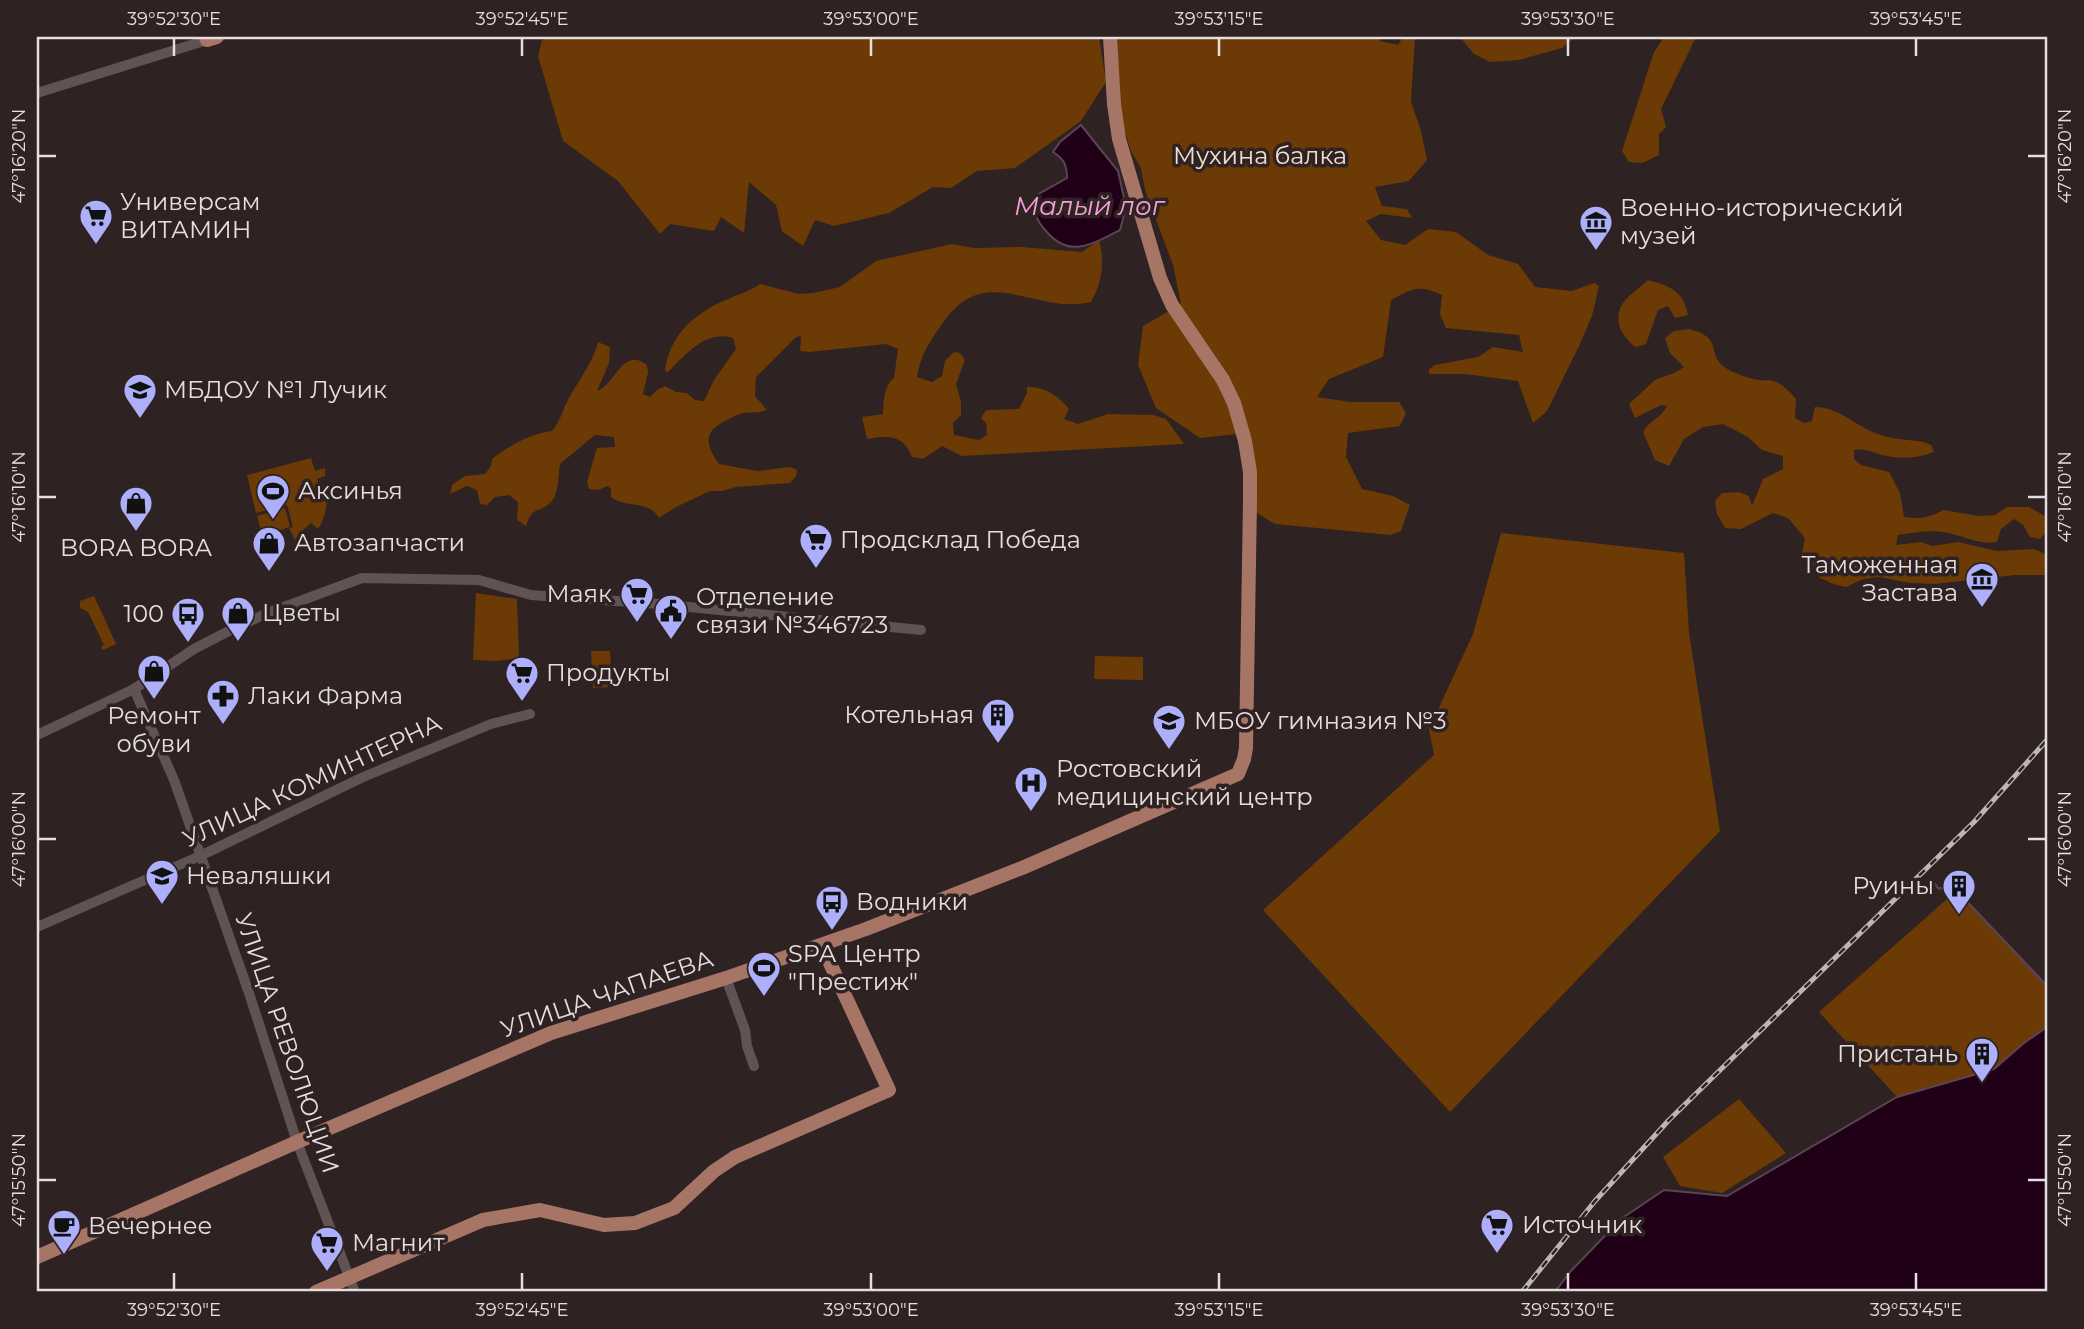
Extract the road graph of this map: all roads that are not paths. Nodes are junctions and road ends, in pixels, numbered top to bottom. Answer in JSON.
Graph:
{"nodes":[{"id":1,"x":1110,"y":37,"type":"edge"},
{"id":2,"x":210,"y":38,"type":"edge"},
{"id":3,"x":37,"y":93,"type":"edge"},
{"id":4,"x":921,"y":631,"type":"dead end"},
{"id":5,"x":134,"y":689,"type":"junction"},
{"id":6,"x":530,"y":713,"type":"dead end"},
{"id":7,"x":37,"y":734,"type":"edge"},
{"id":8,"x":200,"y":856,"type":"junction"},
{"id":9,"x":37,"y":927,"type":"edge"},
{"id":10,"x":822,"y":946,"type":"junction"},
{"id":11,"x":726,"y":978,"type":"junction"},
{"id":12,"x":754,"y":1066,"type":"dead end"},
{"id":13,"x":298,"y":1142,"type":"junction"},
{"id":14,"x":37,"y":1257,"type":"edge"},
{"id":15,"x":348,"y":1277,"type":"junction"},
{"id":16,"x":316,"y":1292,"type":"edge"},
{"id":17,"x":355,"y":1292,"type":"edge"}],
"edges":[{"from":1,"to":10,"type":"main road","name":"УЛИЦА ЧАПАЕВА"},
{"from":2,"to":3,"type":"street"},
{"from":4,"to":5,"type":"street"},
{"from":5,"to":7,"type":"street"},
{"from":5,"to":8,"type":"street","name":"УЛИЦА РЕВОЛЮЦИИ"},
{"from":6,"to":8,"type":"street","name":"УЛИЦА КОМИНТЕРНА"},
{"from":8,"to":9,"type":"street","name":"УЛИЦА КОМИНТЕРНА"},
{"from":8,"to":13,"type":"street","name":"УЛИЦА РЕВОЛЮЦИИ"},
{"from":10,"to":11,"type":"main road","name":"УЛИЦА ЧАПАЕВА"},
{"from":10,"to":15,"type":"main road"},
{"from":11,"to":12,"type":"street"},
{"from":11,"to":13,"type":"main road","name":"УЛИЦА ЧАПАЕВА"},
{"from":13,"to":14,"type":"main road","name":"УЛИЦА ЧАПАЕВА"},
{"from":13,"to":15,"type":"street","name":"УЛИЦА РЕВОЛЮЦИИ"},
{"from":15,"to":16,"type":"main road"},
{"from":15,"to":17,"type":"street","name":"УЛИЦА РЕВОЛЮЦИИ"}]}
